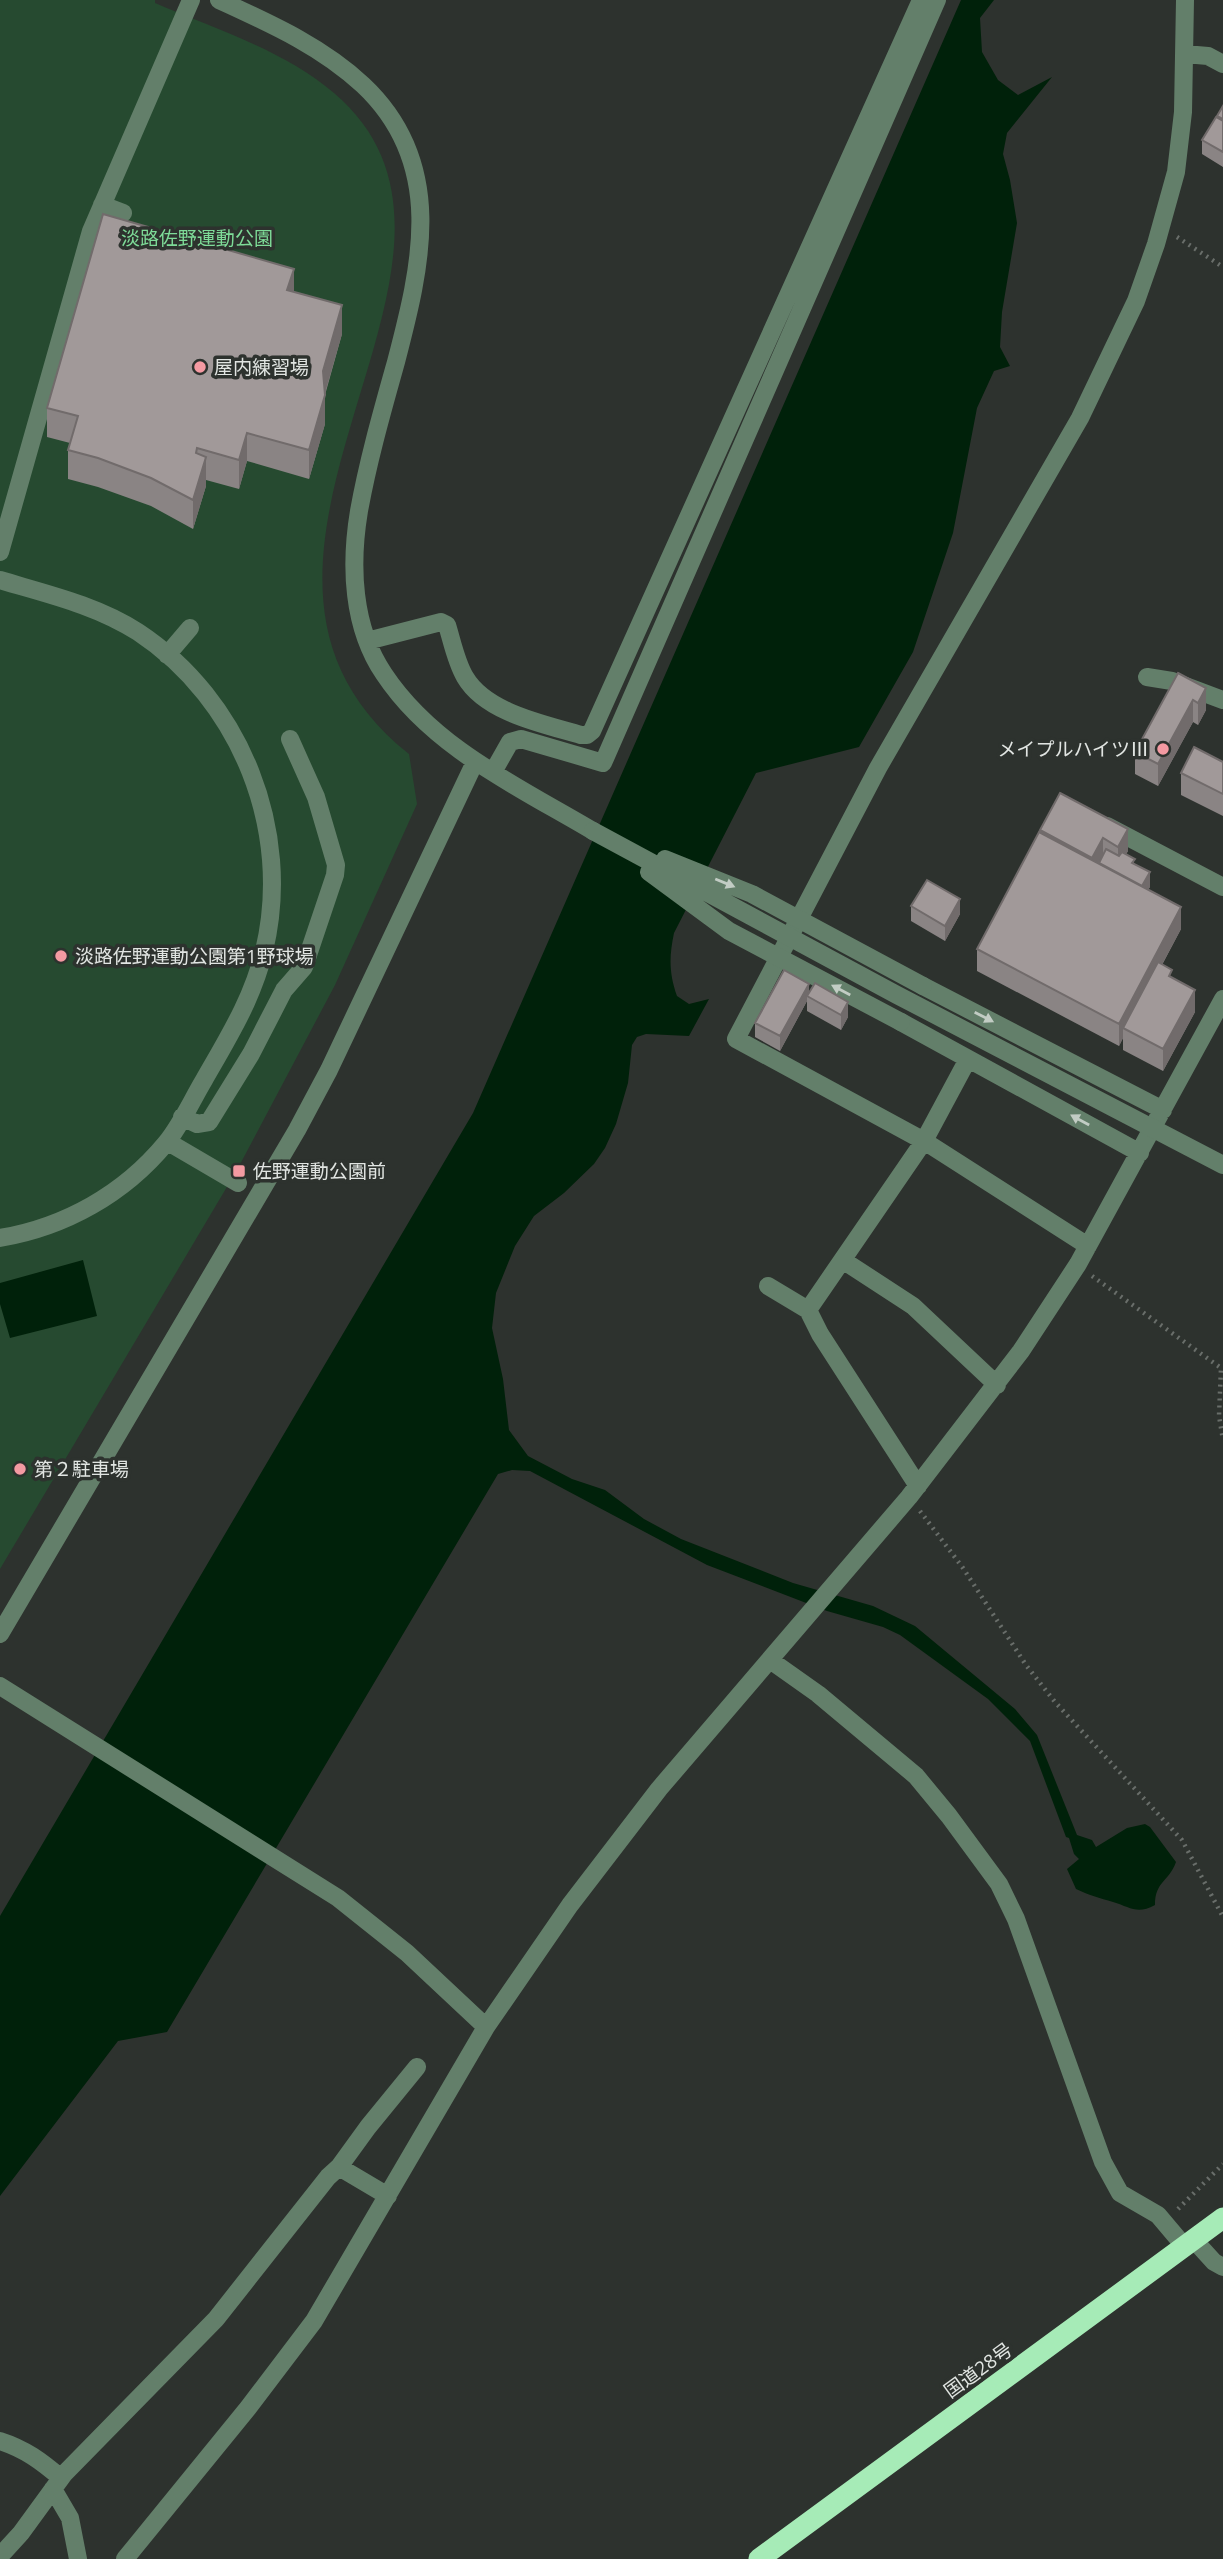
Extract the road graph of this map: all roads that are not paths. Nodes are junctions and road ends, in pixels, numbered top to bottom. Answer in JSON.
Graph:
{"nodes":[{"id":1,"x":191,"y":0,"type":"edge"},
{"id":2,"x":219,"y":0,"type":"edge"},
{"id":3,"x":921,"y":0,"type":"edge"},
{"id":4,"x":937,"y":0,"type":"edge"},
{"id":5,"x":1185,"y":0,"type":"edge"},
{"id":6,"x":1185,"y":54,"type":"junction"},
{"id":7,"x":1223,"y":64,"type":"edge"},
{"id":8,"x":102,"y":205,"type":"junction"},
{"id":9,"x":123,"y":213,"type":"dead end"},
{"id":10,"x":5,"y":547,"type":"edge"},
{"id":11,"x":0,"y":580,"type":"edge"},
{"id":12,"x":190,"y":628,"type":"dead end"},
{"id":13,"x":367,"y":640,"type":"junction"},
{"id":14,"x":167,"y":655,"type":"junction"},
{"id":15,"x":1147,"y":677,"type":"dead end"},
{"id":16,"x":1223,"y":700,"type":"edge"},
{"id":17,"x":290,"y":739,"type":"dead end"},
{"id":18,"x":475,"y":762,"type":"junction"},
{"id":19,"x":493,"y":772,"type":"junction"},
{"id":20,"x":1093,"y":819,"type":"edge"},
{"id":21,"x":593,"y":831,"type":"junction"},
{"id":22,"x":1223,"y":887,"type":"edge"},
{"id":23,"x":1223,"y":999,"type":"edge"},
{"id":24,"x":968,"y":1059,"type":"junction"},
{"id":25,"x":1163,"y":1110,"type":"junction"},
{"id":26,"x":182,"y":1117,"type":"junction"},
{"id":27,"x":923,"y":1141,"type":"junction"},
{"id":28,"x":167,"y":1142,"type":"junction"},
{"id":29,"x":1140,"y":1153,"type":"junction"},
{"id":30,"x":1223,"y":1165,"type":"edge"},
{"id":31,"x":239,"y":1183,"type":"dead end"},
{"id":32,"x":0,"y":1238,"type":"edge"},
{"id":33,"x":1088,"y":1246,"type":"junction"},
{"id":34,"x":844,"y":1261,"type":"junction"},
{"id":35,"x":768,"y":1286,"type":"dead end"},
{"id":36,"x":808,"y":1310,"type":"junction"},
{"id":37,"x":997,"y":1385,"type":"junction"},
{"id":38,"x":913,"y":1492,"type":"junction"},
{"id":39,"x":0,"y":1634,"type":"edge"},
{"id":40,"x":769,"y":1660,"type":"junction"},
{"id":41,"x":0,"y":1686,"type":"edge"},
{"id":42,"x":486,"y":2027,"type":"junction"},
{"id":43,"x":417,"y":2067,"type":"dead end"},
{"id":44,"x":339,"y":2166,"type":"junction"},
{"id":45,"x":388,"y":2196,"type":"junction"},
{"id":46,"x":1223,"y":2218,"type":"edge"},
{"id":47,"x":1190,"y":2243,"type":"junction"},
{"id":48,"x":1223,"y":2267,"type":"edge"},
{"id":49,"x":0,"y":2441,"type":"edge"},
{"id":50,"x":57,"y":2484,"type":"junction"},
{"id":51,"x":0,"y":2556,"type":"edge"},
{"id":52,"x":78,"y":2559,"type":"edge"},
{"id":53,"x":125,"y":2559,"type":"edge"},
{"id":54,"x":759,"y":2559,"type":"edge"}],
"edges":[{"from":1,"to":8,"type":"street"},
{"from":2,"to":13,"type":"street"},
{"from":3,"to":13,"type":"street"},
{"from":4,"to":19,"type":"street"},
{"from":5,"to":6,"type":"street"},
{"from":6,"to":7,"type":"street"},
{"from":6,"to":27,"type":"street"},
{"from":8,"to":9,"type":"street"},
{"from":8,"to":10,"type":"street"},
{"from":11,"to":14,"type":"street"},
{"from":12,"to":14,"type":"street"},
{"from":13,"to":18,"type":"street"},
{"from":14,"to":26,"type":"street"},
{"from":15,"to":16,"type":"street"},
{"from":17,"to":26,"type":"street"},
{"from":18,"to":19,"type":"street"},
{"from":18,"to":39,"type":"street"},
{"from":19,"to":21,"type":"street"},
{"from":20,"to":22,"type":"street"},
{"from":24,"to":21,"type":"street","one_way":true,"bridge":true},
{"from":21,"to":25,"type":"street","one_way":true,"bridge":true},
{"from":21,"to":30,"type":"street","bridge":true},
{"from":23,"to":25,"type":"street"},
{"from":24,"to":27,"type":"street"},
{"from":29,"to":24,"type":"street","one_way":true},
{"from":25,"to":29,"type":"street"},
{"from":26,"to":28,"type":"street"},
{"from":27,"to":33,"type":"street"},
{"from":27,"to":34,"type":"street"},
{"from":28,"to":31,"type":"street"},
{"from":28,"to":32,"type":"street"},
{"from":29,"to":33,"type":"street"},
{"from":33,"to":37,"type":"street"},
{"from":34,"to":36,"type":"street"},
{"from":34,"to":37,"type":"street"},
{"from":35,"to":36,"type":"street"},
{"from":36,"to":38,"type":"street"},
{"from":37,"to":38,"type":"street"},
{"from":38,"to":40,"type":"street"},
{"from":40,"to":42,"type":"street"},
{"from":40,"to":47,"type":"street"},
{"from":41,"to":42,"type":"street"},
{"from":42,"to":45,"type":"street"},
{"from":43,"to":44,"type":"street"},
{"from":44,"to":45,"type":"street"},
{"from":44,"to":50,"type":"street"},
{"from":45,"to":53,"type":"street"},
{"from":46,"to":47,"type":"highway","name":"国道28号"},
{"from":47,"to":48,"type":"street"},
{"from":47,"to":54,"type":"highway","name":"国道28号"},
{"from":49,"to":50,"type":"street"},
{"from":50,"to":51,"type":"street"},
{"from":50,"to":52,"type":"street"}]}
